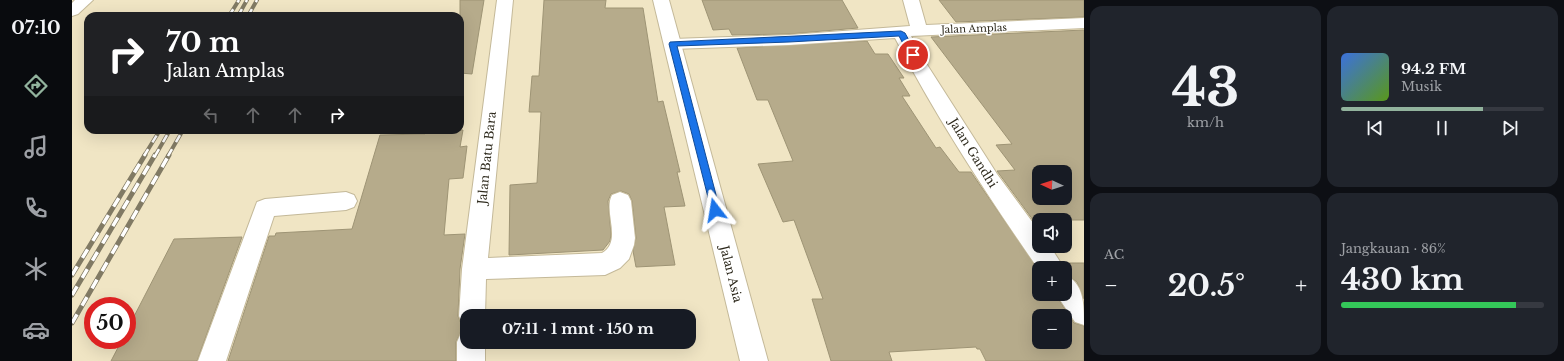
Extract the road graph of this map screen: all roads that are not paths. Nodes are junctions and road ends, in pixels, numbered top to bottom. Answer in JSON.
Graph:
{"nodes":[{"id":1,"x":85,"y":0,"type":"edge"},
{"id":2,"x":505,"y":0,"type":"edge"},
{"id":3,"x":661,"y":0,"type":"edge"},
{"id":4,"x":911,"y":0,"type":"edge"},
{"id":5,"x":72,"y":11,"type":"edge"},
{"id":6,"x":1084,"y":23,"type":"edge"},
{"id":7,"x":910,"y":32,"type":"junction"},
{"id":8,"x":673,"y":44,"type":"junction"},
{"id":9,"x":346,"y":201,"type":"dead end"},
{"id":10,"x":620,"y":201,"type":"dead end"},
{"id":11,"x":1047,"y":261,"type":"edge"},
{"id":12,"x":474,"y":269,"type":"junction"},
{"id":13,"x":1072,"y":295,"type":"edge"},
{"id":14,"x":472,"y":309,"type":"edge"},
{"id":15,"x":1083,"y":310,"type":"edge"},
{"id":16,"x":471,"y":349,"type":"edge"},
{"id":17,"x":212,"y":361,"type":"edge"},
{"id":18,"x":471,"y":361,"type":"edge"},
{"id":19,"x":754,"y":361,"type":"edge"}],
"edges":[{"from":1,"to":5,"type":"street"},
{"from":2,"to":12,"type":"street","name":"Jalan Batu Bara"},
{"from":3,"to":8,"type":"street","name":"Jalan Asia"},
{"from":4,"to":7,"type":"street","name":"Jalan Gandhi"},
{"from":6,"to":7,"type":"street","name":"Jalan Amplas"},
{"from":7,"to":8,"type":"street","name":"Jalan Amplas"},
{"from":7,"to":11,"type":"street","name":"Jalan Gandhi"},
{"from":8,"to":19,"type":"street","name":"Jalan Asia"},
{"from":9,"to":17,"type":"street"},
{"from":10,"to":12,"type":"street"},
{"from":12,"to":14,"type":"street","name":"Jalan Batu Bara"},
{"from":13,"to":15,"type":"street"},
{"from":16,"to":18,"type":"street"}]}
